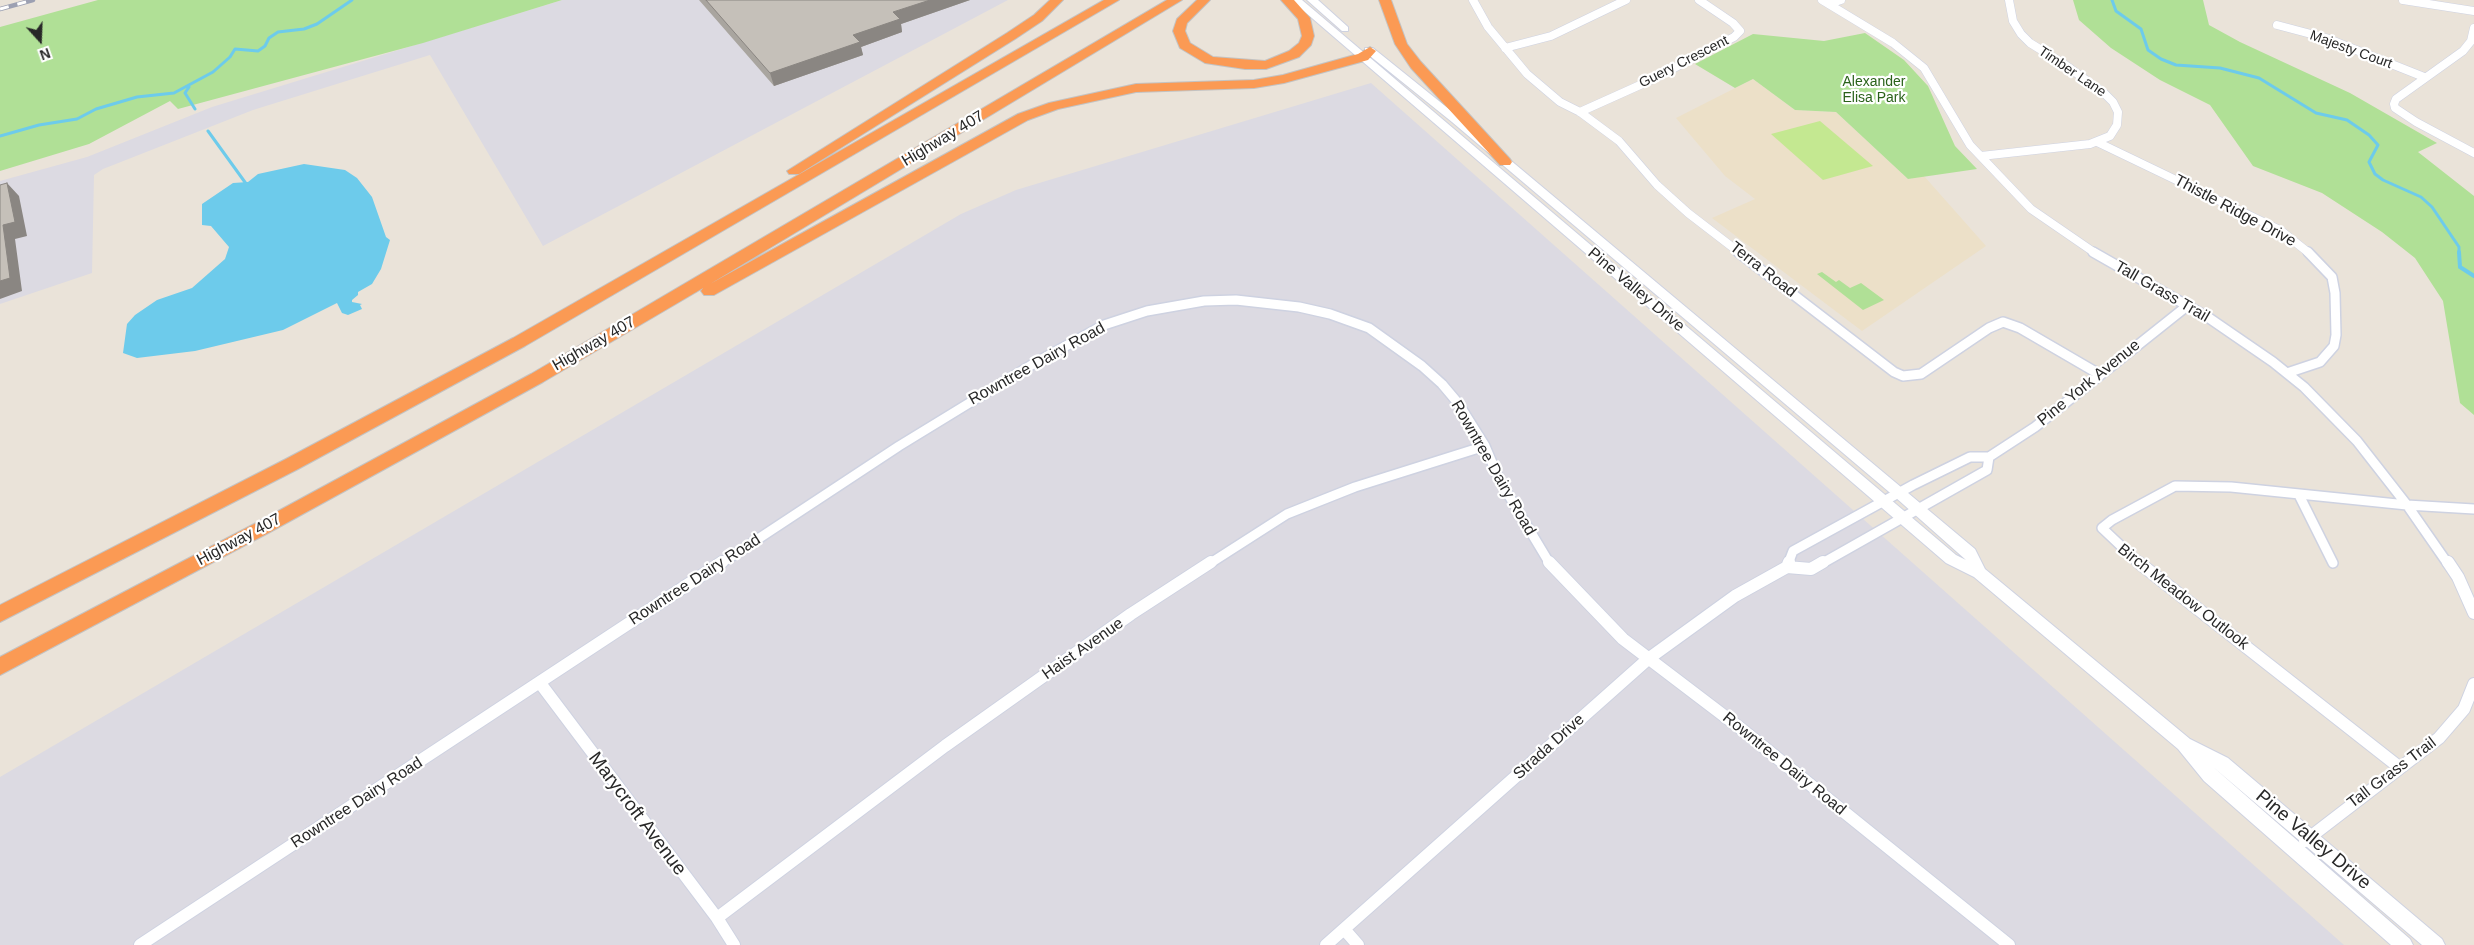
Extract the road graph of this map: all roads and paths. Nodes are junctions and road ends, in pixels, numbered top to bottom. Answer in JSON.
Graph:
{"nodes":[{"id":1,"x":1057,"y":0,"type":"edge"},
{"id":2,"x":1113,"y":0,"type":"edge"},
{"id":3,"x":1176,"y":0,"type":"edge"},
{"id":4,"x":1204,"y":0,"type":"edge"},
{"id":5,"x":1287,"y":0,"type":"edge"},
{"id":6,"x":1296,"y":0,"type":"edge"},
{"id":7,"x":1312,"y":0,"type":"edge"},
{"id":8,"x":1385,"y":0,"type":"edge"},
{"id":9,"x":1473,"y":0,"type":"edge"},
{"id":10,"x":1626,"y":0,"type":"edge"},
{"id":11,"x":1700,"y":0,"type":"edge"},
{"id":12,"x":1841,"y":0,"type":"edge"},
{"id":13,"x":2008,"y":0,"type":"edge"},
{"id":14,"x":2403,"y":0,"type":"edge"},
{"id":15,"x":1826,"y":2,"type":"edge"},
{"id":16,"x":2471,"y":10,"type":"edge"},
{"id":17,"x":2474,"y":23,"type":"edge"},
{"id":18,"x":2277,"y":25,"type":"dead end"},
{"id":19,"x":2474,"y":28,"type":"edge"},
{"id":20,"x":1505,"y":48,"type":"junction"},
{"id":21,"x":1367,"y":54,"type":"junction"},
{"id":22,"x":2424,"y":77,"type":"junction"},
{"id":23,"x":1580,"y":112,"type":"junction"},
{"id":24,"x":2097,"y":142,"type":"junction"},
{"id":25,"x":2474,"y":153,"type":"edge"},
{"id":26,"x":1981,"y":156,"type":"junction"},
{"id":27,"x":1505,"y":162,"type":"junction"},
{"id":28,"x":613,"y":290,"type":"junction"},
{"id":29,"x":2187,"y":306,"type":"junction"},
{"id":30,"x":2098,"y":374,"type":"junction"},
{"id":31,"x":2287,"y":374,"type":"junction"},
{"id":32,"x":537,"y":378,"type":"junction"},
{"id":33,"x":1485,"y":446,"type":"junction"},
{"id":34,"x":1989,"y":457,"type":"junction"},
{"id":35,"x":1900,"y":493,"type":"junction"},
{"id":36,"x":2299,"y":495,"type":"junction"},
{"id":37,"x":1885,"y":502,"type":"junction"},
{"id":38,"x":2407,"y":505,"type":"junction"},
{"id":39,"x":2474,"y":508,"type":"edge"},
{"id":40,"x":1919,"y":510,"type":"junction"},
{"id":41,"x":1902,"y":518,"type":"junction"},
{"id":42,"x":2333,"y":562,"type":"dead end"},
{"id":43,"x":1787,"y":567,"type":"junction"},
{"id":44,"x":1979,"y":573,"type":"junction"},
{"id":45,"x":0,"y":614,"type":"edge"},
{"id":46,"x":2474,"y":614,"type":"edge"},
{"id":47,"x":1648,"y":659,"type":"junction"},
{"id":48,"x":0,"y":666,"type":"edge"},
{"id":49,"x":540,"y":683,"type":"junction"},
{"id":50,"x":2474,"y":684,"type":"edge"},
{"id":51,"x":2184,"y":744,"type":"junction"},
{"id":52,"x":2399,"y":767,"type":"junction"},
{"id":53,"x":2309,"y":837,"type":"junction"},
{"id":54,"x":2294,"y":850,"type":"junction"},
{"id":55,"x":717,"y":918,"type":"junction"},
{"id":56,"x":1344,"y":929,"type":"junction"},
{"id":57,"x":140,"y":945,"type":"edge"},
{"id":58,"x":734,"y":945,"type":"edge"},
{"id":59,"x":1326,"y":945,"type":"edge"},
{"id":60,"x":1358,"y":945,"type":"edge"},
{"id":61,"x":2009,"y":945,"type":"edge"},
{"id":62,"x":2404,"y":945,"type":"edge"},
{"id":63,"x":2436,"y":945,"type":"edge"}],
"edges":[{"from":1,"to":28,"type":"highway"},
{"from":2,"to":28,"type":"highway"},
{"from":3,"to":32,"type":"highway","name":"Highway 407"},
{"from":4,"to":5,"type":"highway"},
{"from":6,"to":21,"type":"main road","name":"Pine Valley Drive"},
{"from":7,"to":21,"type":"main road","name":"Pine Valley Drive"},
{"from":8,"to":27,"type":"highway"},
{"from":9,"to":20,"type":"street","name":"Terra Road"},
{"from":10,"to":20,"type":"street"},
{"from":11,"to":23,"type":"street","name":"Guery Crescent"},
{"from":12,"to":15,"type":"street"},
{"from":13,"to":24,"type":"street","name":"Timber Lane"},
{"from":14,"to":16,"type":"street"},
{"from":15,"to":26,"type":"street","name":"Tall Grass Trail"},
{"from":16,"to":17,"type":"street"},
{"from":18,"to":22,"type":"street","name":"Majesty Court"},
{"from":19,"to":22,"type":"street"},
{"from":20,"to":23,"type":"street","name":"Terra Road"},
{"from":21,"to":27,"type":"main road","name":"Pine Valley Drive"},
{"from":21,"to":32,"type":"highway"},
{"from":21,"to":37,"type":"main road","name":"Pine Valley Drive"},
{"from":22,"to":25,"type":"street"},
{"from":23,"to":30,"type":"street","name":"Terra Road"},
{"from":24,"to":26,"type":"street","name":"Timber Lane"},
{"from":24,"to":31,"type":"street","name":"Thistle Ridge Drive"},
{"from":26,"to":29,"type":"street","name":"Tall Grass Trail"},
{"from":27,"to":35,"type":"main road","name":"Pine Valley Drive"},
{"from":28,"to":45,"type":"highway"},
{"from":29,"to":30,"type":"street","name":"Pine York Avenue"},
{"from":29,"to":31,"type":"street","name":"Tall Grass Trail"},
{"from":30,"to":34,"type":"street","name":"Pine York Avenue"},
{"from":31,"to":38,"type":"street","name":"Tall Grass Trail"},
{"from":32,"to":48,"type":"highway","name":"Highway 407"},
{"from":33,"to":47,"type":"street","name":"Rowntree Dairy Road"},
{"from":33,"to":49,"type":"street","name":"Rowntree Dairy Road"},
{"from":33,"to":55,"type":"street","name":"Haist Avenue"},
{"from":34,"to":35,"type":"street","name":"Pine York Avenue"},
{"from":34,"to":40,"type":"street","name":"Pine York Avenue"},
{"from":35,"to":37,"type":"street","name":"Strada Drive"},
{"from":35,"to":40,"type":"main road","name":"Pine Valley Drive"},
{"from":36,"to":38,"type":"street","name":"Birch Meadow Outlook"},
{"from":36,"to":42,"type":"street"},
{"from":36,"to":52,"type":"street","name":"Birch Meadow Outlook"},
{"from":37,"to":41,"type":"main road","name":"Pine Valley Drive"},
{"from":37,"to":43,"type":"street","name":"Strada Drive"},
{"from":38,"to":39,"type":"street","name":"Birch Meadow Outlook"},
{"from":38,"to":46,"type":"street","name":"Tall Grass Trail"},
{"from":40,"to":41,"type":"street","name":"Pine York Avenue"},
{"from":40,"to":44,"type":"main road","name":"Pine Valley Drive"},
{"from":41,"to":43,"type":"street"},
{"from":41,"to":44,"type":"main road","name":"Pine Valley Drive"},
{"from":43,"to":47,"type":"street","name":"Strada Drive"},
{"from":44,"to":51,"type":"main road","name":"Pine Valley Drive"},
{"from":47,"to":56,"type":"street","name":"Strada Drive"},
{"from":47,"to":61,"type":"street","name":"Rowntree Dairy Road"},
{"from":49,"to":55,"type":"street","name":"Marycroft Avenue"},
{"from":49,"to":57,"type":"street","name":"Rowntree Dairy Road"},
{"from":50,"to":52,"type":"street","name":"Tall Grass Trail"},
{"from":51,"to":53,"type":"main road","name":"Pine Valley Drive"},
{"from":51,"to":54,"type":"main road","name":"Pine Valley Drive"},
{"from":52,"to":53,"type":"street","name":"Tall Grass Trail"},
{"from":53,"to":54,"type":"street","name":"Tall Grass Trail"},
{"from":53,"to":63,"type":"main road","name":"Pine Valley Drive"},
{"from":54,"to":62,"type":"main road","name":"Pine Valley Drive"},
{"from":55,"to":58,"type":"street","name":"Marycroft Avenue"},
{"from":56,"to":59,"type":"street","name":"Strada Drive"},
{"from":56,"to":60,"type":"street"}]}
